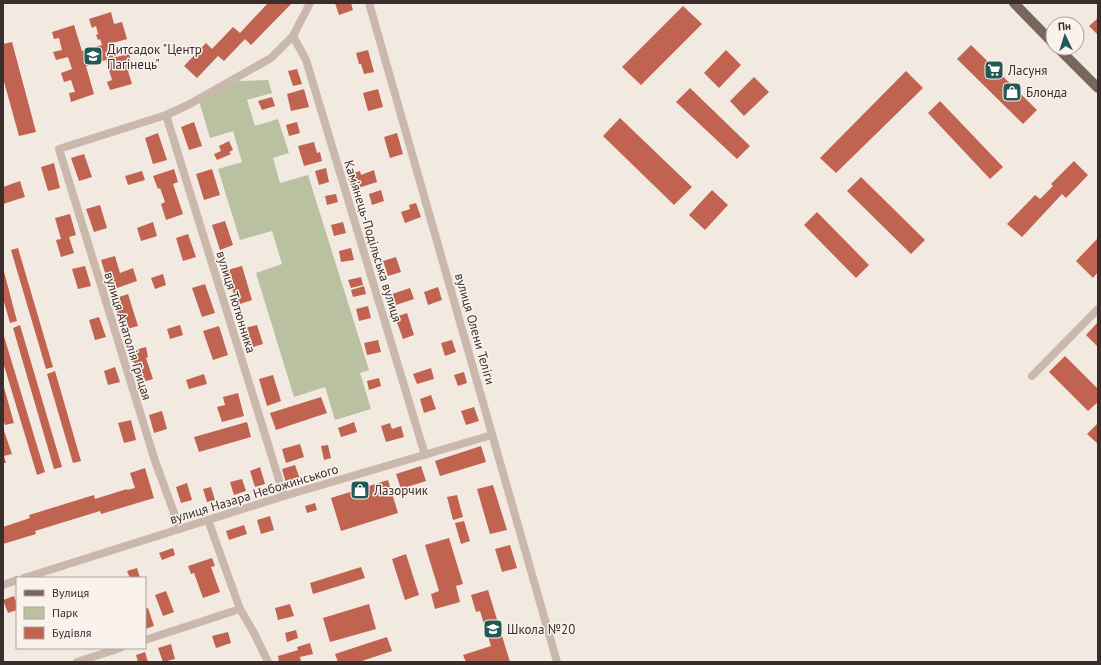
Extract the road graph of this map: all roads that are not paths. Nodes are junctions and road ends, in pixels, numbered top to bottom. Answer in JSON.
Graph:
{"nodes":[{"id":1,"x":310,"y":3,"type":"edge"},
{"id":2,"x":369,"y":3,"type":"edge"},
{"id":3,"x":1014,"y":3,"type":"edge"},
{"id":4,"x":1045,"y":35,"type":"edge"},
{"id":5,"x":293,"y":36,"type":"junction"},
{"id":6,"x":1066,"y":56,"type":"edge"},
{"id":7,"x":1098,"y":88,"type":"edge"},
{"id":8,"x":166,"y":115,"type":"junction"},
{"id":9,"x":1098,"y":309,"type":"edge"},
{"id":10,"x":1032,"y":376,"type":"dead end"},
{"id":11,"x":492,"y":435,"type":"junction"},
{"id":12,"x":425,"y":455,"type":"junction"},
{"id":13,"x":284,"y":496,"type":"junction"},
{"id":14,"x":208,"y":520,"type":"junction"},
{"id":15,"x":180,"y":529,"type":"junction"},
{"id":16,"x":27,"y":577,"type":"edge"},
{"id":17,"x":16,"y":580,"type":"edge"},
{"id":18,"x":3,"y":585,"type":"edge"},
{"id":19,"x":240,"y":609,"type":"junction"},
{"id":20,"x":146,"y":640,"type":"edge"},
{"id":21,"x":117,"y":649,"type":"edge"},
{"id":22,"x":77,"y":662,"type":"edge"},
{"id":23,"x":268,"y":662,"type":"edge"},
{"id":24,"x":557,"y":662,"type":"edge"}],
"edges":[{"from":1,"to":5,"type":"street"},
{"from":2,"to":11,"type":"street","name":"вулиця Олени Теліги"},
{"from":3,"to":4,"type":"main road"},
{"from":5,"to":8,"type":"street"},
{"from":5,"to":12,"type":"street","name":"Камʼянець-Подільська вулиця"},
{"from":6,"to":7,"type":"main road"},
{"from":8,"to":13,"type":"street","name":"вулиця Тютюнника"},
{"from":8,"to":15,"type":"street","name":"вулиця Анатолія Грицая"},
{"from":9,"to":10,"type":"street"},
{"from":11,"to":12,"type":"street","name":"вулиця Назара Небожинського"},
{"from":11,"to":24,"type":"street","name":"вулиця Олени Теліги"},
{"from":12,"to":13,"type":"street","name":"вулиця Назара Небожинського"},
{"from":13,"to":14,"type":"street","name":"вулиця Назара Небожинського"},
{"from":14,"to":15,"type":"street","name":"вулиця Назара Небожинського"},
{"from":14,"to":19,"type":"street"},
{"from":15,"to":16,"type":"street","name":"вулиця Назара Небожинського"},
{"from":17,"to":18,"type":"street"},
{"from":19,"to":20,"type":"street"},
{"from":19,"to":23,"type":"street"},
{"from":21,"to":22,"type":"street"}]}
